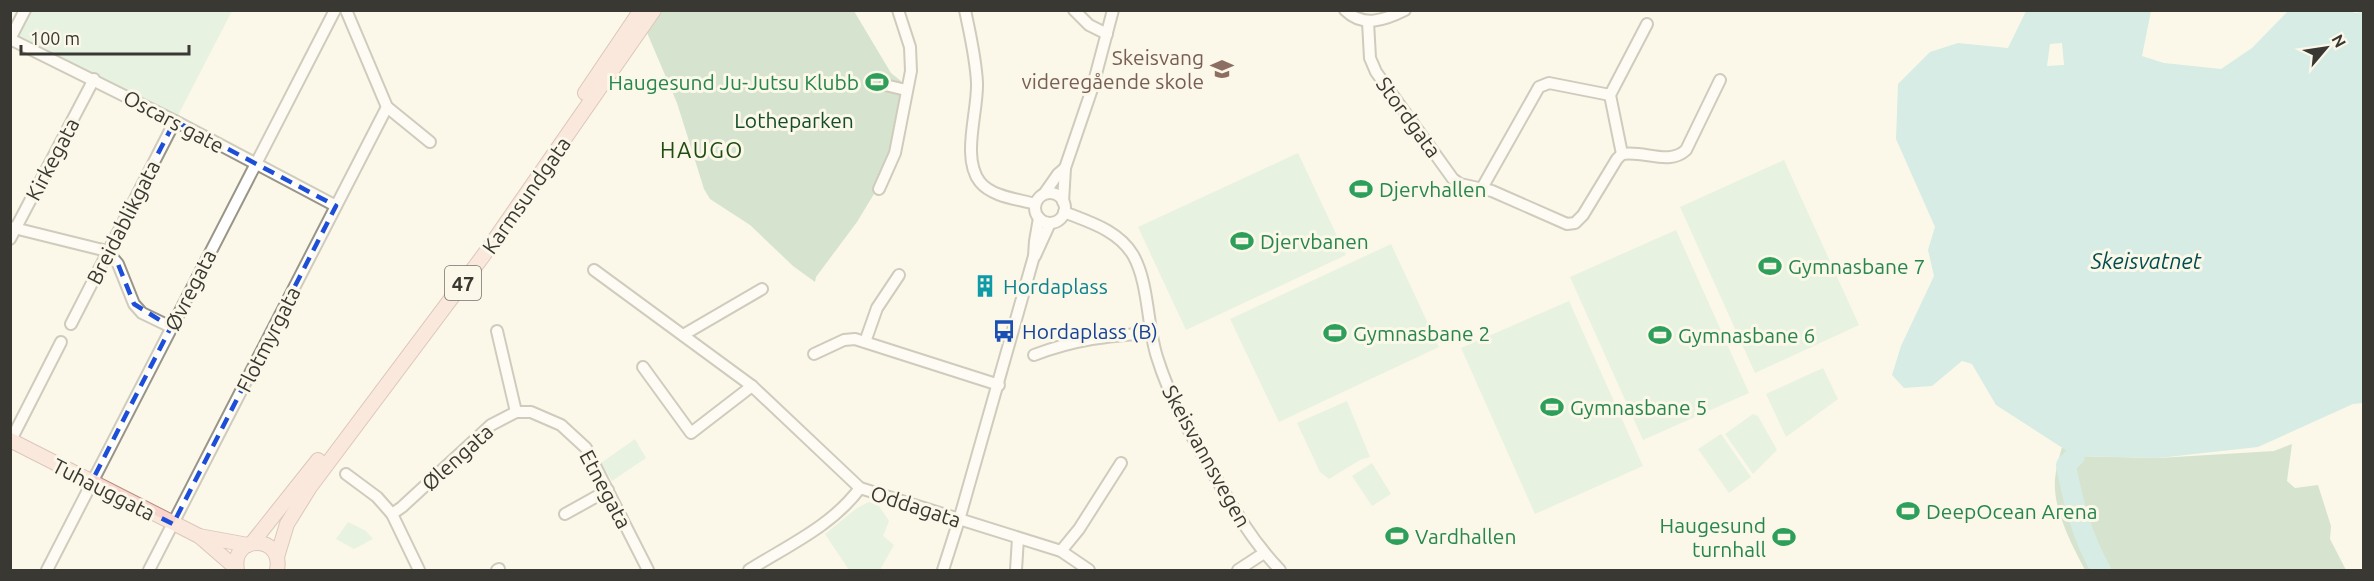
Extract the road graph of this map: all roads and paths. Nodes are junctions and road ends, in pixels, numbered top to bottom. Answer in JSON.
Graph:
{"nodes":[{"id":1,"x":26,"y":10,"type":"edge"},
{"id":2,"x":335,"y":10,"type":"edge"},
{"id":3,"x":346,"y":10,"type":"edge"},
{"id":4,"x":641,"y":10,"type":"edge"},
{"id":5,"x":654,"y":10,"type":"edge"},
{"id":6,"x":898,"y":10,"type":"edge"},
{"id":7,"x":965,"y":10,"type":"edge"},
{"id":8,"x":1074,"y":10,"type":"edge"},
{"id":9,"x":1113,"y":10,"type":"edge"},
{"id":10,"x":1345,"y":10,"type":"edge"},
{"id":11,"x":1405,"y":10,"type":"edge"},
{"id":12,"x":1368,"y":22,"type":"junction"},
{"id":13,"x":1647,"y":24,"type":"dead end"},
{"id":14,"x":1107,"y":34,"type":"junction"},
{"id":15,"x":10,"y":39,"type":"edge"},
{"id":16,"x":93,"y":79,"type":"junction"},
{"id":17,"x":1720,"y":80,"type":"dead end"},
{"id":18,"x":885,"y":85,"type":"dead end"},
{"id":19,"x":906,"y":90,"type":"junction"},
{"id":20,"x":1610,"y":95,"type":"junction"},
{"id":21,"x":387,"y":107,"type":"junction"},
{"id":22,"x":176,"y":121,"type":"junction"},
{"id":23,"x":430,"y":142,"type":"dead end"},
{"id":24,"x":1622,"y":154,"type":"junction"},
{"id":25,"x":255,"y":164,"type":"junction"},
{"id":26,"x":1065,"y":168,"type":"junction"},
{"id":27,"x":1482,"y":188,"type":"junction"},
{"id":28,"x":879,"y":189,"type":"dead end"},
{"id":29,"x":1044,"y":194,"type":"junction"},
{"id":30,"x":1035,"y":204,"type":"junction"},
{"id":31,"x":336,"y":206,"type":"junction"},
{"id":32,"x":1064,"y":207,"type":"junction"},
{"id":33,"x":1039,"y":218,"type":"junction"},
{"id":34,"x":1050,"y":223,"type":"junction"},
{"id":35,"x":13,"y":228,"type":"edge"},
{"id":36,"x":10,"y":239,"type":"edge"},
{"id":37,"x":107,"y":251,"type":"junction"},
{"id":38,"x":1034,"y":256,"type":"junction"},
{"id":39,"x":594,"y":270,"type":"dead end"},
{"id":40,"x":899,"y":275,"type":"dead end"},
{"id":41,"x":762,"y":289,"type":"dead end"},
{"id":42,"x":70,"y":324,"type":"dead end"},
{"id":43,"x":171,"y":327,"type":"junction"},
{"id":44,"x":497,"y":332,"type":"dead end"},
{"id":45,"x":1151,"y":333,"type":"junction"},
{"id":46,"x":683,"y":334,"type":"junction"},
{"id":47,"x":61,"y":342,"type":"dead end"},
{"id":48,"x":865,"y":342,"type":"junction"},
{"id":49,"x":814,"y":354,"type":"dead end"},
{"id":50,"x":1034,"y":355,"type":"dead end"},
{"id":51,"x":643,"y":367,"type":"dead end"},
{"id":52,"x":999,"y":385,"type":"junction"},
{"id":53,"x":752,"y":386,"type":"junction"},
{"id":54,"x":516,"y":412,"type":"junction"},
{"id":55,"x":11,"y":441,"type":"edge"},
{"id":56,"x":1121,"y":463,"type":"dead end"},
{"id":57,"x":346,"y":474,"type":"dead end"},
{"id":58,"x":91,"y":483,"type":"junction"},
{"id":59,"x":860,"y":488,"type":"junction"},
{"id":60,"x":608,"y":490,"type":"junction"},
{"id":61,"x":392,"y":514,"type":"junction"},
{"id":62,"x":565,"y":514,"type":"dead end"},
{"id":63,"x":959,"y":520,"type":"junction"},
{"id":64,"x":173,"y":524,"type":"junction"},
{"id":65,"x":199,"y":536,"type":"junction"},
{"id":66,"x":1018,"y":538,"type":"junction"},
{"id":67,"x":250,"y":544,"type":"junction"},
{"id":68,"x":1061,"y":551,"type":"junction"},
{"id":69,"x":1264,"y":553,"type":"junction"},
{"id":70,"x":280,"y":565,"type":"edge"},
{"id":71,"x":236,"y":569,"type":"edge"},
{"id":72,"x":46,"y":570,"type":"edge"},
{"id":73,"x":148,"y":570,"type":"edge"},
{"id":74,"x":419,"y":570,"type":"edge"},
{"id":75,"x":648,"y":570,"type":"edge"},
{"id":76,"x":748,"y":570,"type":"edge"},
{"id":77,"x":943,"y":570,"type":"edge"},
{"id":78,"x":1016,"y":570,"type":"edge"},
{"id":79,"x":1089,"y":570,"type":"edge"},
{"id":80,"x":1238,"y":570,"type":"edge"},
{"id":81,"x":1280,"y":570,"type":"edge"}],
"edges":[{"from":1,"to":15,"type":"street"},
{"from":2,"to":25,"type":"street","name":"Øvregata"},
{"from":3,"to":21,"type":"street"},
{"from":4,"to":67,"type":"main road","name":"Karmsundgata","number":"47"},
{"from":5,"to":70,"type":"main road","name":"Karmsundgata","number":"47"},
{"from":6,"to":19,"type":"street"},
{"from":7,"to":30,"type":"street"},
{"from":8,"to":14,"type":"street"},
{"from":9,"to":14,"type":"street"},
{"from":10,"to":12,"type":"street"},
{"from":11,"to":12,"type":"street"},
{"from":12,"to":27,"type":"street","name":"Stordgata"},
{"from":13,"to":20,"type":"street"},
{"from":14,"to":26,"type":"street"},
{"from":15,"to":16,"type":"street","name":"Oscars gate"},
{"from":16,"to":22,"type":"street","name":"Oscars gate"},
{"from":16,"to":35,"type":"street","name":"Kirkegata"},
{"from":17,"to":24,"type":"street"},
{"from":18,"to":19,"type":"street"},
{"from":19,"to":28,"type":"street"},
{"from":20,"to":24,"type":"street"},
{"from":20,"to":27,"type":"street"},
{"from":21,"to":23,"type":"street"},
{"from":21,"to":31,"type":"street","name":"Flotmyrgata"},
{"from":22,"to":25,"type":"street","name":"Oscars gate"},
{"from":22,"to":37,"type":"street","name":"Breidablikgata"},
{"from":24,"to":27,"type":"street","name":"Stordgata"},
{"from":25,"to":31,"type":"street","name":"Oscars gate"},
{"from":25,"to":43,"type":"street","name":"Øvregata"},
{"from":26,"to":29,"type":"street"},
{"from":26,"to":32,"type":"street"},
{"from":29,"to":30,"type":"street"},
{"from":29,"to":32,"type":"street"},
{"from":30,"to":33,"type":"street"},
{"from":31,"to":64,"type":"street","name":"Flotmyrgata"},
{"from":32,"to":34,"type":"street"},
{"from":32,"to":45,"type":"street","name":"Skeisvannsvegen"},
{"from":33,"to":34,"type":"street"},
{"from":33,"to":38,"type":"street"},
{"from":34,"to":38,"type":"street"},
{"from":35,"to":36,"type":"street","name":"Kirkegata"},
{"from":35,"to":37,"type":"street"},
{"from":37,"to":42,"type":"street","name":"Breidablikgata"},
{"from":37,"to":43,"type":"street"},
{"from":38,"to":52,"type":"street"},
{"from":39,"to":46,"type":"street","name":"Oddagata"},
{"from":40,"to":48,"type":"street"},
{"from":41,"to":46,"type":"street"},
{"from":43,"to":58,"type":"street","name":"Øvregata"},
{"from":44,"to":54,"type":"street","name":"Ølengata"},
{"from":45,"to":50,"type":"street"},
{"from":45,"to":69,"type":"street","name":"Skeisvannsvegen"},
{"from":46,"to":53,"type":"street","name":"Oddagata"},
{"from":47,"to":55,"type":"street"},
{"from":48,"to":49,"type":"street"},
{"from":48,"to":52,"type":"street"},
{"from":51,"to":53,"type":"street"},
{"from":52,"to":63,"type":"street"},
{"from":53,"to":59,"type":"street","name":"Oddagata"},
{"from":54,"to":60,"type":"street","name":"Etnegata"},
{"from":54,"to":61,"type":"street","name":"Ølengata"},
{"from":55,"to":58,"type":"main road","name":"Tuhauggata"},
{"from":56,"to":68,"type":"street"},
{"from":57,"to":61,"type":"street"},
{"from":58,"to":64,"type":"main road","name":"Tuhauggata"},
{"from":58,"to":72,"type":"street","name":"Øvregata"},
{"from":59,"to":63,"type":"street","name":"Oddagata"},
{"from":59,"to":76,"type":"street"},
{"from":60,"to":62,"type":"street"},
{"from":60,"to":75,"type":"street","name":"Etnegata"},
{"from":61,"to":74,"type":"street"},
{"from":63,"to":66,"type":"street","name":"Oddagata"},
{"from":63,"to":77,"type":"street"},
{"from":64,"to":65,"type":"main road","name":"Tuhauggata"},
{"from":64,"to":73,"type":"street","name":"Flotmyrgata"},
{"from":65,"to":67,"type":"main road","name":"Tuhauggata"},
{"from":65,"to":71,"type":"main road","name":"Tuhauggata"},
{"from":66,"to":68,"type":"street","name":"Oddagata"},
{"from":66,"to":78,"type":"street"},
{"from":67,"to":70,"type":"main road","number":"47"},
{"from":67,"to":71,"type":"main road","number":"47"},
{"from":68,"to":79,"type":"street","name":"Oddagata"},
{"from":69,"to":80,"type":"street"},
{"from":69,"to":81,"type":"street","name":"Skeisvannsvegen"}]}
